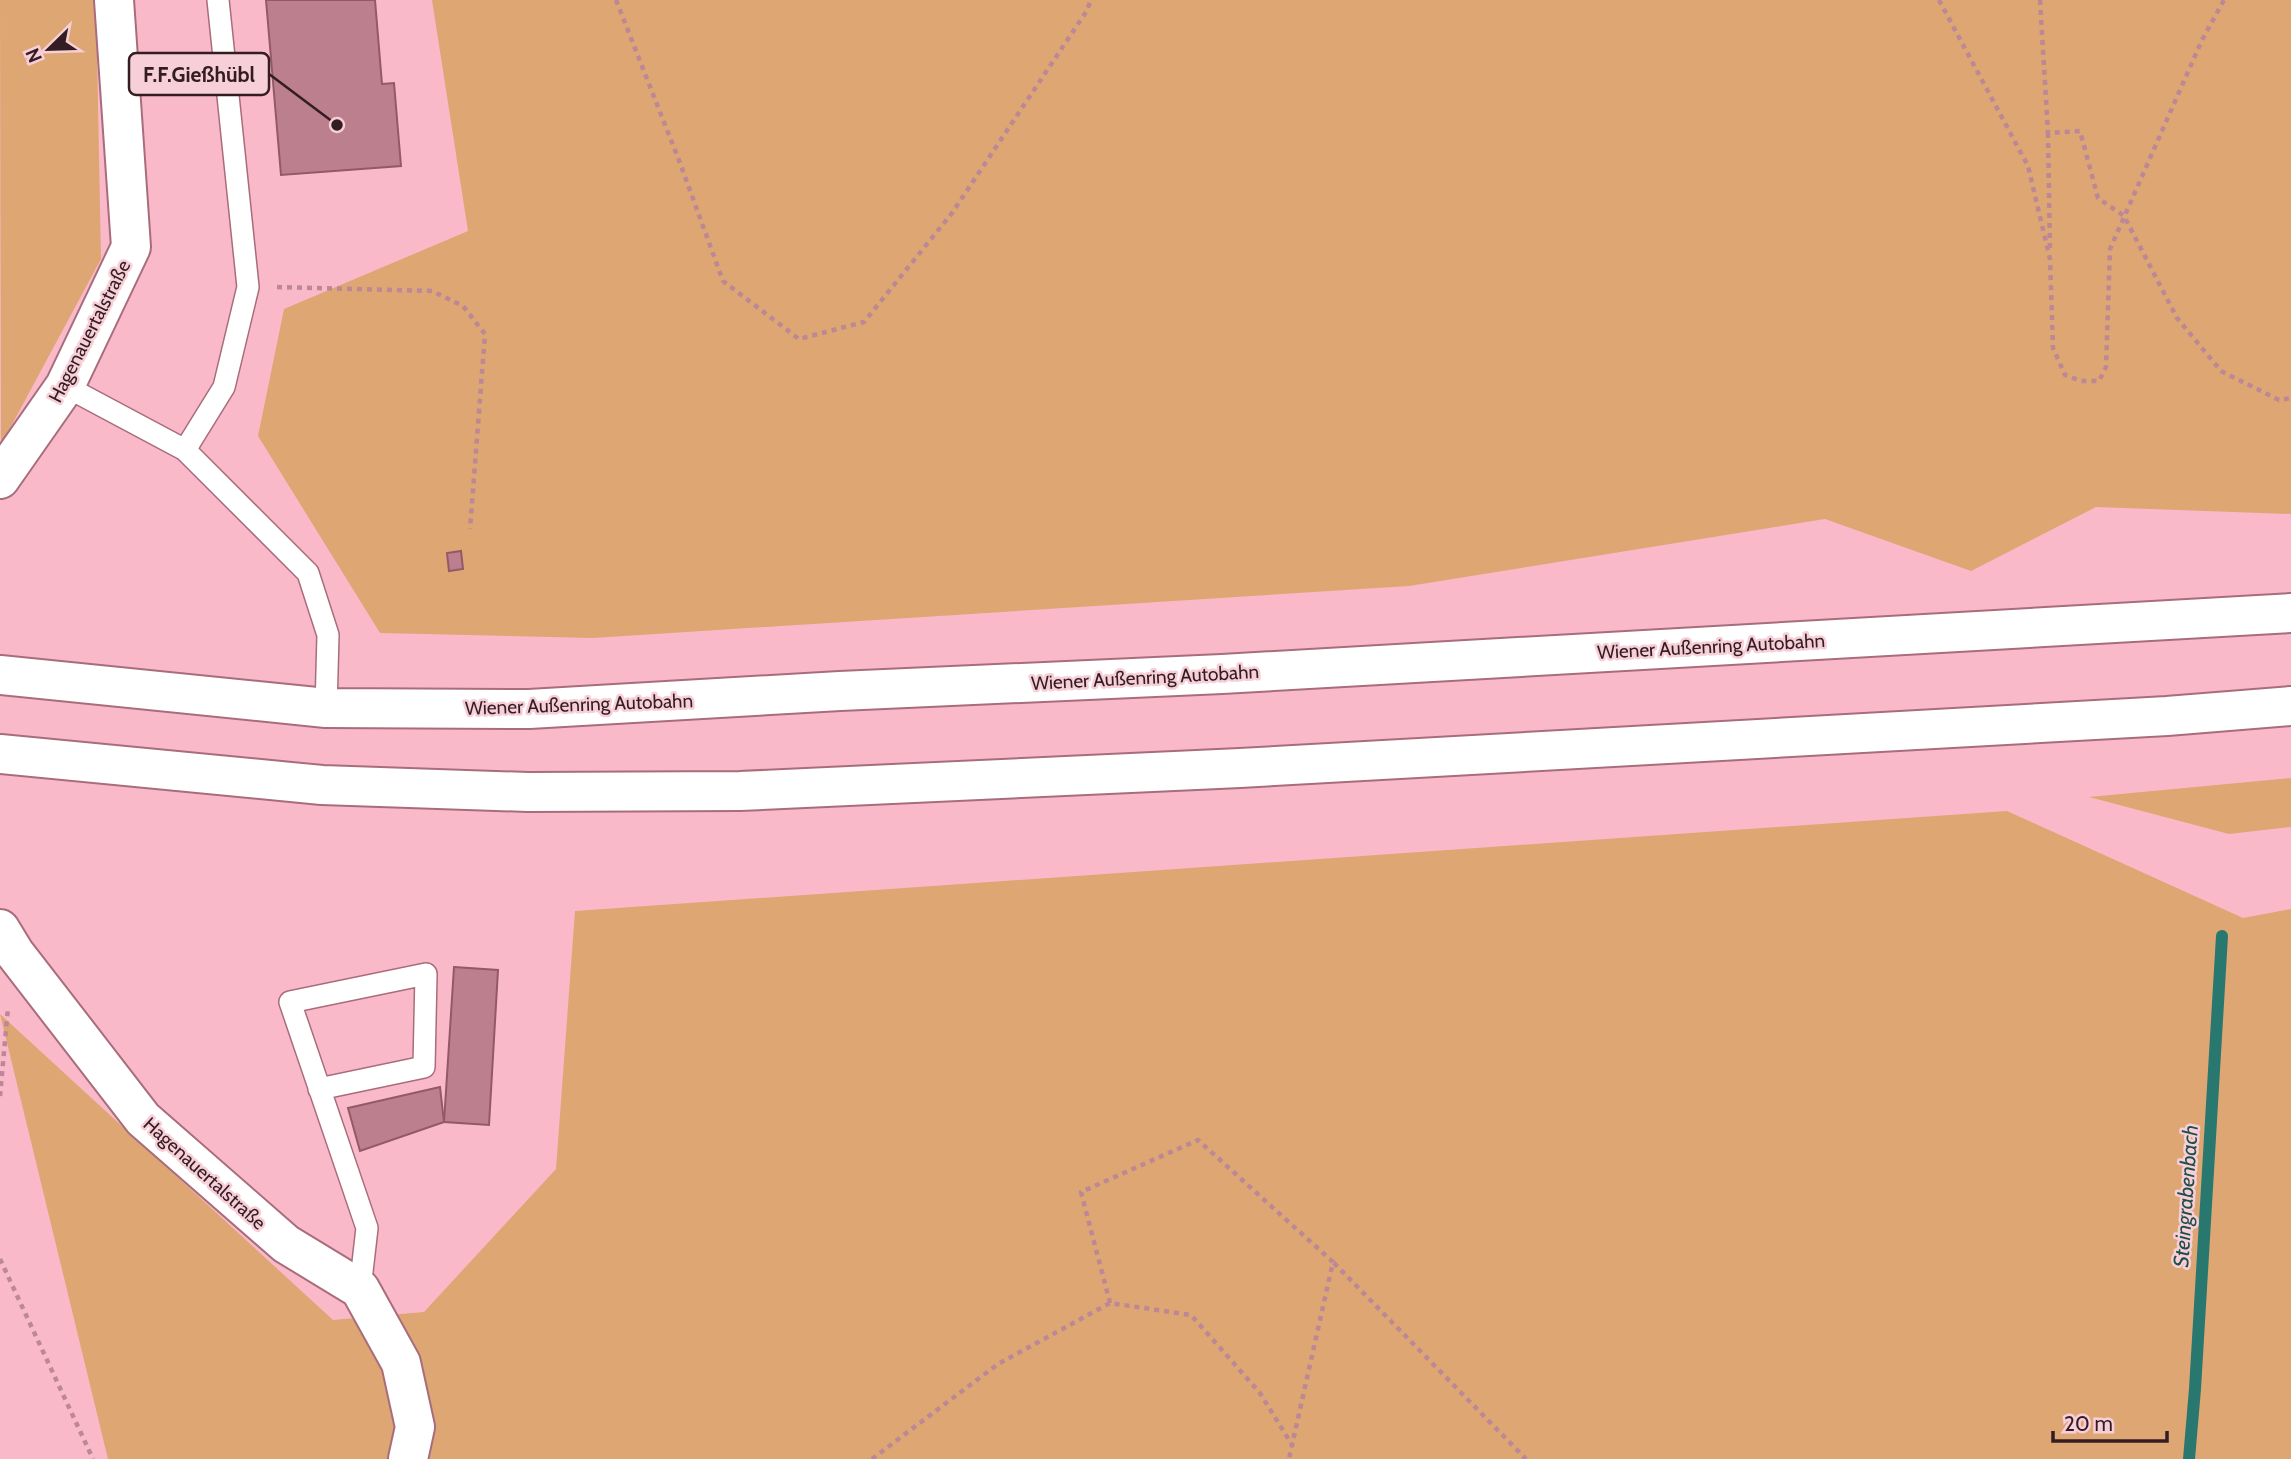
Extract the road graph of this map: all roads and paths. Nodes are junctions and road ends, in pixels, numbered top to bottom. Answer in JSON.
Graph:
{"nodes":[{"id":1,"x":114,"y":0,"type":"edge"},
{"id":2,"x":218,"y":0,"type":"edge"},
{"id":3,"x":616,"y":0,"type":"edge"},
{"id":4,"x":1091,"y":0,"type":"edge"},
{"id":5,"x":1939,"y":0,"type":"edge"},
{"id":6,"x":2040,"y":0,"type":"edge"},
{"id":7,"x":2224,"y":0,"type":"edge"},
{"id":8,"x":2048,"y":133,"type":"junction"},
{"id":9,"x":2124,"y":216,"type":"junction"},
{"id":10,"x":2050,"y":259,"type":"junction"},
{"id":11,"x":248,"y":286,"type":"junction"},
{"id":12,"x":65,"y":386,"type":"junction"},
{"id":13,"x":2291,"y":398,"type":"edge"},
{"id":14,"x":185,"y":450,"type":"junction"},
{"id":15,"x":0,"y":479,"type":"edge"},
{"id":16,"x":470,"y":529,"type":"dead end"},
{"id":17,"x":2291,"y":613,"type":"edge"},
{"id":18,"x":0,"y":675,"type":"edge"},
{"id":19,"x":2291,"y":706,"type":"edge"},
{"id":20,"x":327,"y":708,"type":"junction"},
{"id":21,"x":0,"y":754,"type":"edge"},
{"id":22,"x":7,"y":941,"type":"edge"},
{"id":23,"x":320,"y":1089,"type":"junction"},
{"id":24,"x":0,"y":1096,"type":"edge"},
{"id":25,"x":0,"y":1259,"type":"edge"},
{"id":26,"x":1333,"y":1262,"type":"junction"},
{"id":27,"x":360,"y":1289,"type":"junction"},
{"id":28,"x":1110,"y":1303,"type":"junction"},
{"id":29,"x":1292,"y":1444,"type":"junction"},
{"id":30,"x":93,"y":1459,"type":"edge"},
{"id":31,"x":408,"y":1459,"type":"edge"},
{"id":32,"x":872,"y":1459,"type":"edge"},
{"id":33,"x":1289,"y":1459,"type":"edge"},
{"id":34,"x":1526,"y":1459,"type":"edge"}],
"edges":[{"from":1,"to":12,"type":"main road","name":"Hagenauertalstraße"},
{"from":2,"to":11,"type":"lane"},
{"from":3,"to":4,"type":"path"},
{"from":5,"to":10,"type":"path"},
{"from":6,"to":8,"type":"path"},
{"from":7,"to":9,"type":"path"},
{"from":8,"to":9,"type":"path"},
{"from":8,"to":10,"type":"path"},
{"from":9,"to":10,"type":"path"},
{"from":9,"to":13,"type":"path"},
{"from":11,"to":14,"type":"lane"},
{"from":11,"to":16,"type":"path"},
{"from":12,"to":14,"type":"lane"},
{"from":12,"to":15,"type":"main road","name":"Hagenauertalstraße"},
{"from":14,"to":20,"type":"lane"},
{"from":17,"to":20,"type":"main road","name":"Wiener Außenring Autobahn"},
{"from":18,"to":20,"type":"main road","name":"Wiener Außenring Autobahn"},
{"from":19,"to":21,"type":"main road"},
{"from":22,"to":24,"type":"path"},
{"from":22,"to":27,"type":"main road","name":"Hagenauertalstraße"},
{"from":23,"to":23,"type":"lane"},
{"from":23,"to":27,"type":"lane"},
{"from":25,"to":30,"type":"path"},
{"from":26,"to":28,"type":"path"},
{"from":26,"to":29,"type":"path"},
{"from":26,"to":34,"type":"path"},
{"from":27,"to":31,"type":"main road"},
{"from":28,"to":29,"type":"path"},
{"from":28,"to":32,"type":"path"},
{"from":29,"to":33,"type":"path"}]}
